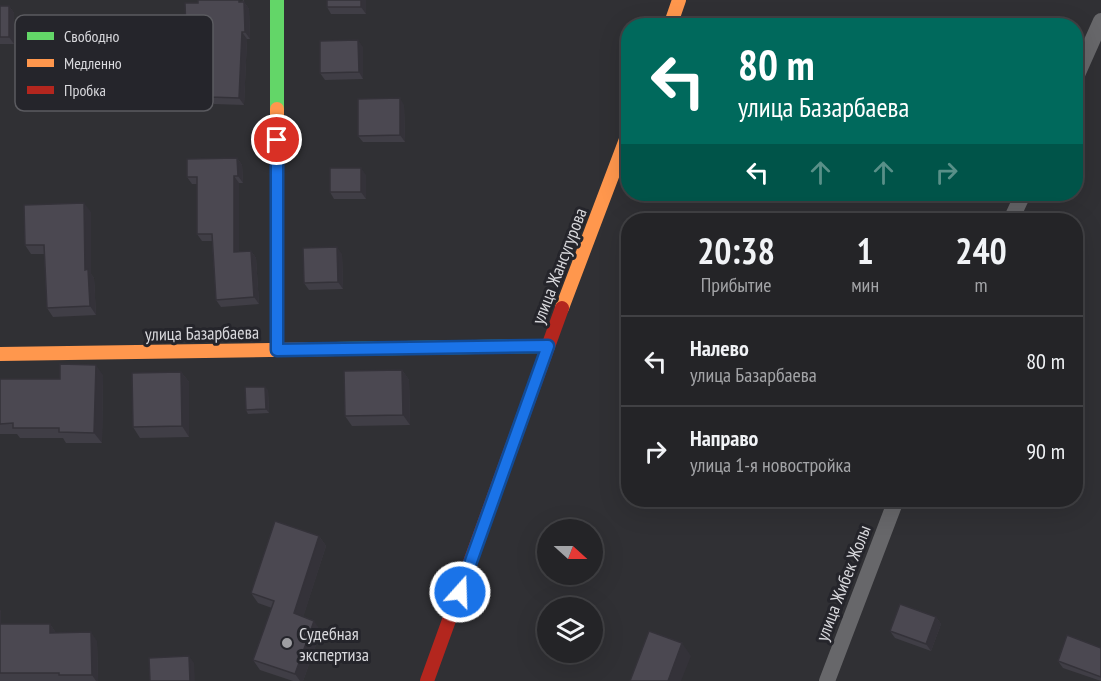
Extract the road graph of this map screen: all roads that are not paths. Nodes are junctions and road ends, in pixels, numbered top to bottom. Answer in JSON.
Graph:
{"nodes":[{"id":1,"x":277,"y":0,"type":"edge"},
{"id":2,"x":680,"y":0,"type":"edge"},
{"id":3,"x":673,"y":18,"type":"edge"},
{"id":4,"x":1101,"y":21,"type":"edge"},
{"id":5,"x":1083,"y":61,"type":"edge"},
{"id":6,"x":621,"y":153,"type":"edge"},
{"id":7,"x":548,"y":346,"type":"junction"},
{"id":8,"x":277,"y":350,"type":"junction"},
{"id":9,"x":0,"y":354,"type":"edge"},
{"id":10,"x":893,"y":507,"type":"edge"},
{"id":11,"x":427,"y":681,"type":"edge"},
{"id":12,"x":827,"y":681,"type":"edge"}],
"edges":[{"from":1,"to":8,"type":"street"},
{"from":2,"to":3,"type":"street"},
{"from":4,"to":5,"type":"street"},
{"from":6,"to":7,"type":"street","name":"улица Жансугурова"},
{"from":7,"to":8,"type":"street","name":"улица Базарбаева"},
{"from":7,"to":11,"type":"street","name":"улица Жансугурова"},
{"from":8,"to":9,"type":"street","name":"улица Базарбаева"},
{"from":10,"to":12,"type":"street","name":"улица Жибек Жолы"}]}
